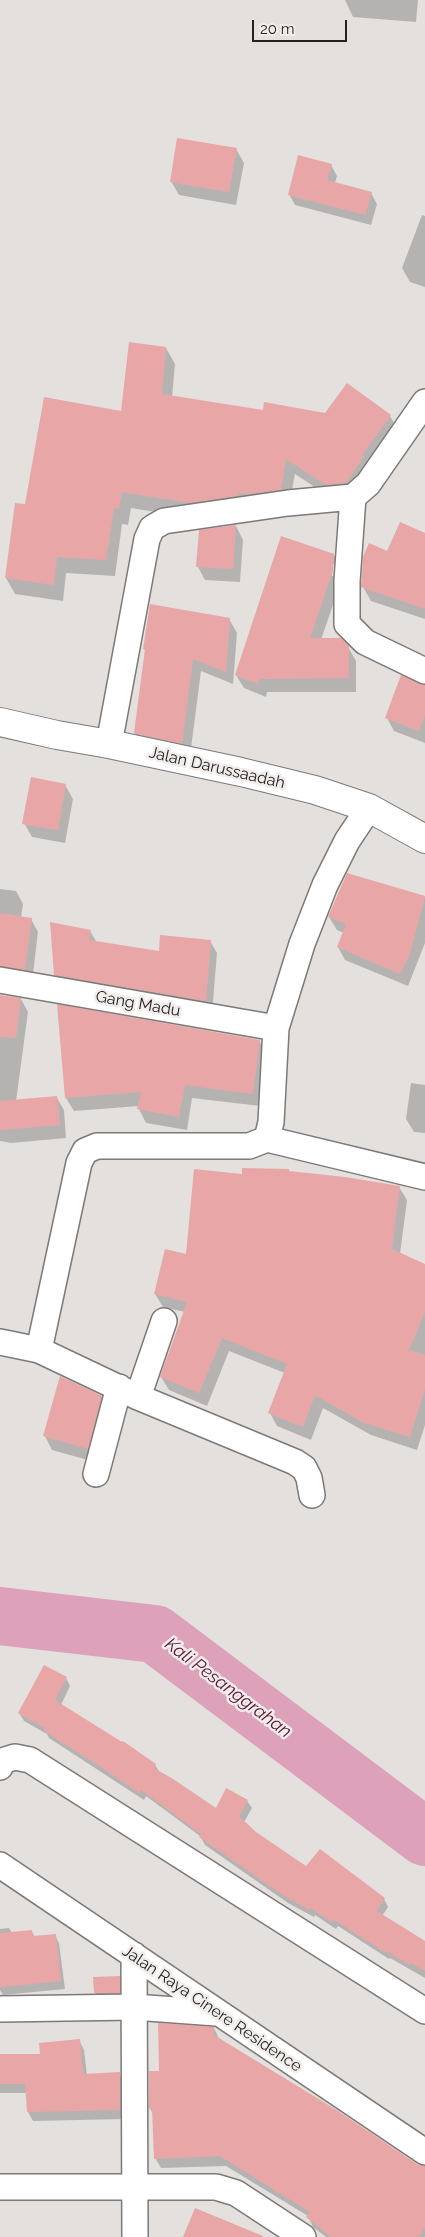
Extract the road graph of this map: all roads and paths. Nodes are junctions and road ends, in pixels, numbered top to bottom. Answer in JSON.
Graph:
{"nodes":[{"id":1,"x":425,"y":402,"type":"edge"},
{"id":2,"x":353,"y":497,"type":"junction"},
{"id":3,"x":425,"y":671,"type":"edge"},
{"id":4,"x":0,"y":722,"type":"edge"},
{"id":5,"x":109,"y":744,"type":"junction"},
{"id":6,"x":369,"y":808,"type":"junction"},
{"id":7,"x":425,"y":838,"type":"edge"},
{"id":8,"x":0,"y":980,"type":"edge"},
{"id":9,"x":276,"y":1028,"type":"junction"},
{"id":10,"x":266,"y":1139,"type":"junction"},
{"id":11,"x":425,"y":1177,"type":"edge"},
{"id":12,"x":164,"y":1321,"type":"dead end"},
{"id":13,"x":0,"y":1342,"type":"edge"},
{"id":14,"x":39,"y":1350,"type":"junction"},
{"id":15,"x":129,"y":1392,"type":"junction"},
{"id":16,"x":96,"y":1474,"type":"dead end"},
{"id":17,"x":312,"y":1495,"type":"dead end"},
{"id":18,"x":0,"y":1767,"type":"edge"},
{"id":19,"x":0,"y":1865,"type":"edge"},
{"id":20,"x":134,"y":1955,"type":"junction"},
{"id":21,"x":134,"y":2007,"type":"junction"},
{"id":22,"x":0,"y":2009,"type":"edge"},
{"id":23,"x":425,"y":2011,"type":"edge"},
{"id":24,"x":219,"y":2014,"type":"junction"},
{"id":25,"x":425,"y":2152,"type":"edge"},
{"id":26,"x":135,"y":2186,"type":"junction"},
{"id":27,"x":0,"y":2187,"type":"edge"},
{"id":28,"x":135,"y":2237,"type":"edge"},
{"id":29,"x":303,"y":2237,"type":"edge"}],
"edges":[{"from":1,"to":2,"type":"street"},
{"from":2,"to":3,"type":"street"},
{"from":2,"to":5,"type":"street"},
{"from":4,"to":5,"type":"street","name":"Jalan Darussaadah"},
{"from":5,"to":6,"type":"street","name":"Jalan Darussaadah"},
{"from":6,"to":7,"type":"street","name":"Jalan Darussaadah"},
{"from":6,"to":9,"type":"street"},
{"from":8,"to":9,"type":"street","name":"Gang Madu"},
{"from":9,"to":10,"type":"street"},
{"from":10,"to":11,"type":"street"},
{"from":10,"to":14,"type":"street"},
{"from":12,"to":15,"type":"street"},
{"from":13,"to":14,"type":"street"},
{"from":14,"to":15,"type":"street"},
{"from":15,"to":16,"type":"street"},
{"from":15,"to":17,"type":"street"},
{"from":18,"to":23,"type":"street"},
{"from":19,"to":20,"type":"street","name":"Jalan Raya Cinere Residence"},
{"from":20,"to":21,"type":"street"},
{"from":20,"to":24,"type":"street","name":"Jalan Raya Cinere Residence"},
{"from":21,"to":22,"type":"street"},
{"from":21,"to":24,"type":"street"},
{"from":21,"to":26,"type":"street"},
{"from":24,"to":25,"type":"street","name":"Jalan Raya Cinere Residence"},
{"from":26,"to":27,"type":"street"},
{"from":26,"to":28,"type":"street"},
{"from":26,"to":29,"type":"street"}]}
